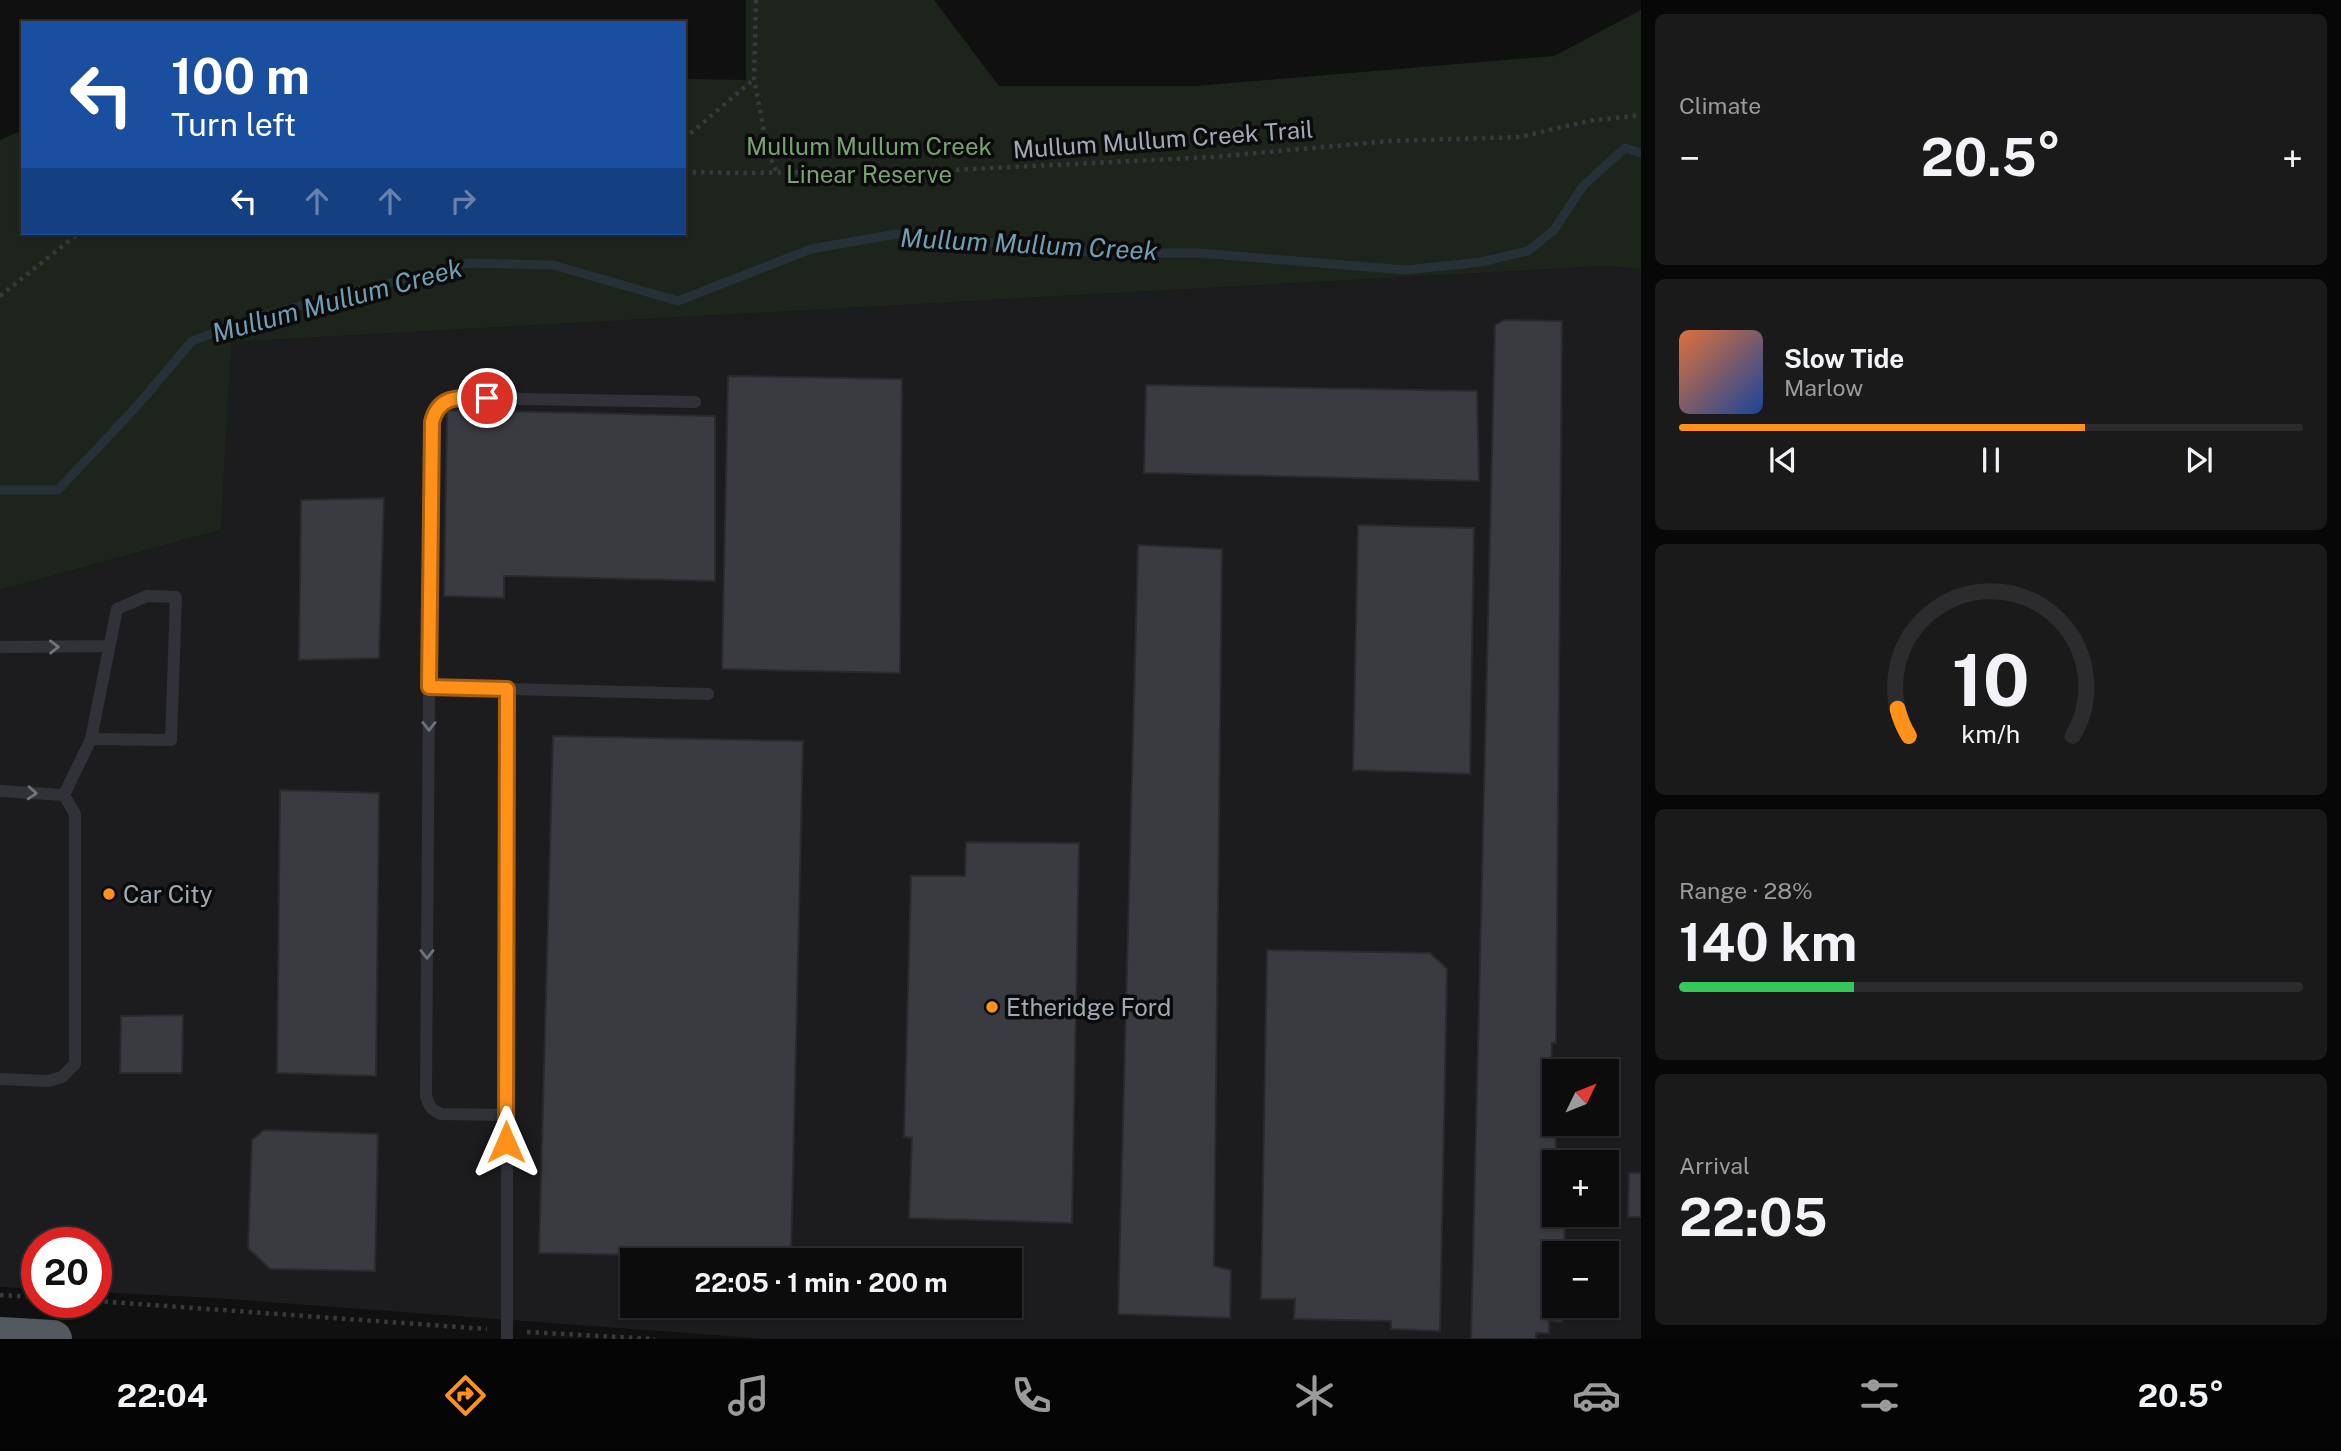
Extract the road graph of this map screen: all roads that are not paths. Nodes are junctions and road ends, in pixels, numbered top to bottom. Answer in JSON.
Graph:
{"nodes":[{"id":1,"x":695,"y":402,"type":"dead end"},
{"id":2,"x":109,"y":646,"type":"junction"},
{"id":3,"x":0,"y":647,"type":"edge"},
{"id":4,"x":429,"y":687,"type":"junction"},
{"id":5,"x":507,"y":689,"type":"junction"},
{"id":6,"x":708,"y":694,"type":"dead end"},
{"id":7,"x":91,"y":740,"type":"junction"},
{"id":8,"x":0,"y":791,"type":"edge"},
{"id":9,"x":64,"y":794,"type":"junction"},
{"id":10,"x":0,"y":1079,"type":"edge"},
{"id":11,"x":506,"y":1115,"type":"junction"},
{"id":12,"x":0,"y":1335,"type":"edge"},
{"id":13,"x":507,"y":1335,"type":"edge"},
{"id":14,"x":53,"y":1339,"type":"edge"}],
"edges":[{"from":1,"to":4,"type":"lane"},
{"from":3,"to":2,"type":"lane","one_way":true},
{"from":2,"to":7,"type":"lane"},
{"from":2,"to":7,"type":"lane"},
{"from":4,"to":5,"type":"lane"},
{"from":4,"to":11,"type":"lane","one_way":true},
{"from":5,"to":6,"type":"lane"},
{"from":5,"to":11,"type":"lane"},
{"from":7,"to":9,"type":"lane"},
{"from":8,"to":9,"type":"lane","one_way":true},
{"from":9,"to":10,"type":"lane"},
{"from":11,"to":13,"type":"lane"},
{"from":12,"to":14,"type":"highway"}]}
